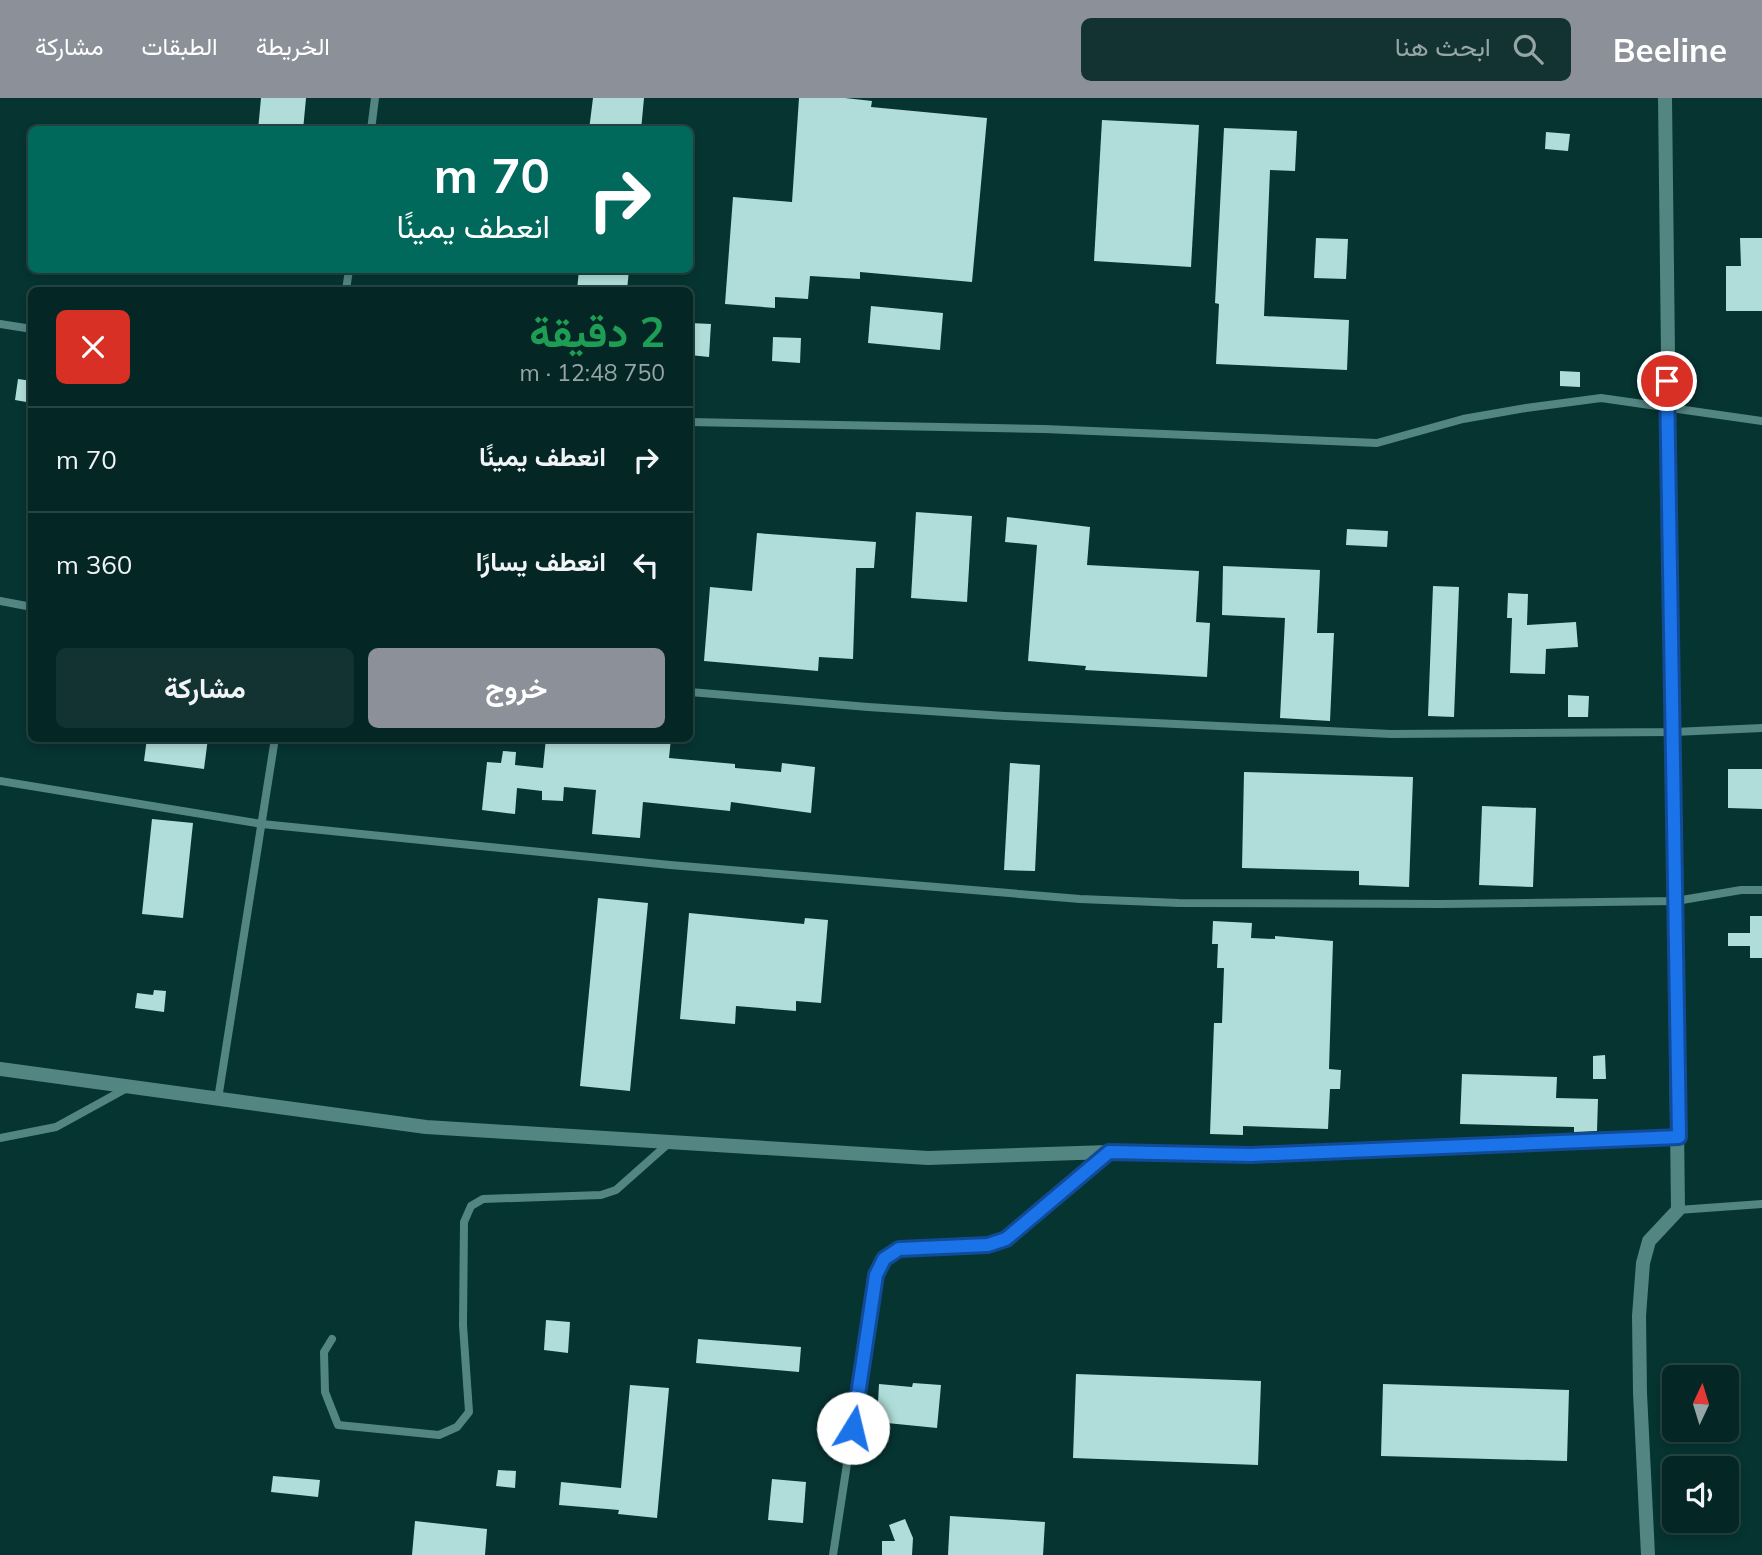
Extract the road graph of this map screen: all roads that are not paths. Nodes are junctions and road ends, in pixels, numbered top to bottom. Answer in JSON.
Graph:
{"nodes":[{"id":1,"x":375,"y":98,"type":"edge"},
{"id":2,"x":1665,"y":98,"type":"edge"},
{"id":3,"x":371,"y":126,"type":"edge"},
{"id":4,"x":0,"y":324,"type":"edge"},
{"id":5,"x":28,"y":328,"type":"edge"},
{"id":6,"x":1667,"y":407,"type":"junction"},
{"id":7,"x":1762,"y":421,"type":"edge"},
{"id":8,"x":693,"y":422,"type":"edge"},
{"id":9,"x":0,"y":601,"type":"edge"},
{"id":10,"x":28,"y":606,"type":"edge"},
{"id":11,"x":693,"y":692,"type":"edge"},
{"id":12,"x":1762,"y":729,"type":"edge"},
{"id":13,"x":1674,"y":732,"type":"junction"},
{"id":14,"x":274,"y":742,"type":"edge"},
{"id":15,"x":0,"y":781,"type":"edge"},
{"id":16,"x":262,"y":824,"type":"junction"},
{"id":17,"x":1762,"y":890,"type":"edge"},
{"id":18,"x":1676,"y":901,"type":"junction"},
{"id":19,"x":0,"y":1069,"type":"edge"},
{"id":20,"x":129,"y":1087,"type":"junction"},
{"id":21,"x":218,"y":1099,"type":"junction"},
{"id":22,"x":1679,"y":1137,"type":"junction"},
{"id":23,"x":0,"y":1138,"type":"edge"},
{"id":24,"x":670,"y":1142,"type":"junction"},
{"id":25,"x":1109,"y":1152,"type":"junction"},
{"id":26,"x":1762,"y":1204,"type":"edge"},
{"id":27,"x":1678,"y":1210,"type":"junction"},
{"id":28,"x":332,"y":1339,"type":"dead end"},
{"id":29,"x":833,"y":1555,"type":"edge"},
{"id":30,"x":1648,"y":1555,"type":"edge"}],
"edges":[{"from":1,"to":3,"type":"lane"},
{"from":2,"to":6,"type":"street"},
{"from":4,"to":5,"type":"lane"},
{"from":6,"to":7,"type":"lane"},
{"from":6,"to":8,"type":"lane"},
{"from":6,"to":13,"type":"street"},
{"from":9,"to":10,"type":"lane"},
{"from":11,"to":13,"type":"lane"},
{"from":12,"to":13,"type":"lane"},
{"from":13,"to":18,"type":"street"},
{"from":14,"to":16,"type":"lane"},
{"from":15,"to":16,"type":"lane"},
{"from":16,"to":18,"type":"lane"},
{"from":16,"to":21,"type":"lane"},
{"from":17,"to":18,"type":"lane"},
{"from":18,"to":22,"type":"street"},
{"from":19,"to":20,"type":"street"},
{"from":20,"to":21,"type":"street"},
{"from":20,"to":23,"type":"lane"},
{"from":21,"to":24,"type":"street"},
{"from":22,"to":25,"type":"street"},
{"from":22,"to":27,"type":"street"},
{"from":24,"to":25,"type":"street"},
{"from":24,"to":28,"type":"lane"},
{"from":25,"to":29,"type":"lane"},
{"from":26,"to":27,"type":"lane"},
{"from":27,"to":30,"type":"street"}]}
